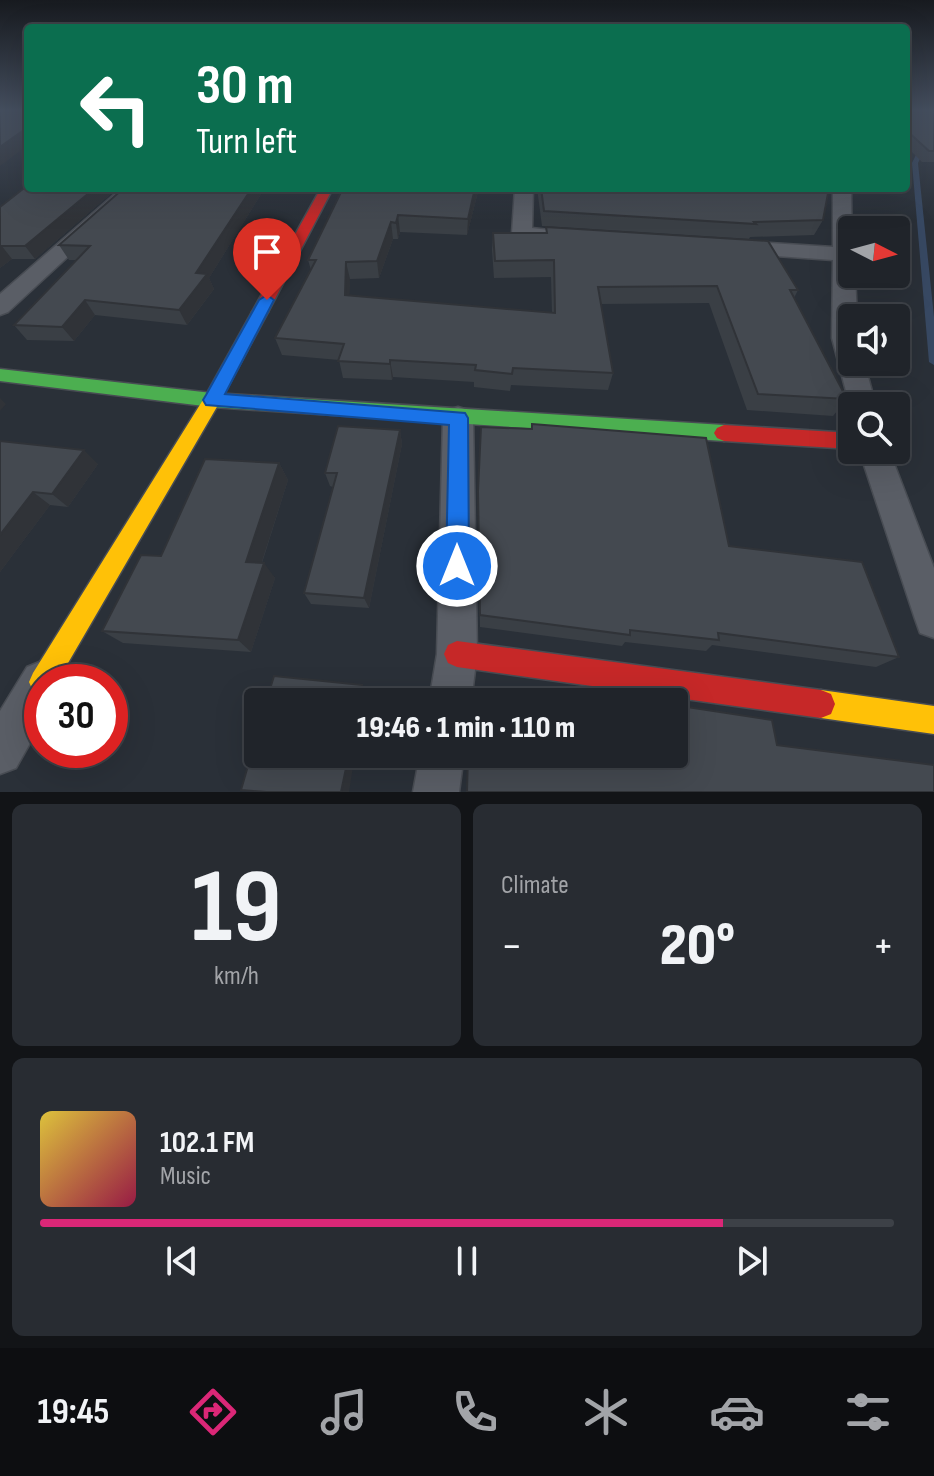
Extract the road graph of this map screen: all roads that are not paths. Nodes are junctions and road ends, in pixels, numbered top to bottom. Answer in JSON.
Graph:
{"nodes":[{"id":1,"x":129,"y":192,"type":"edge"},
{"id":2,"x":325,"y":192,"type":"edge"},
{"id":3,"x":524,"y":192,"type":"edge"},
{"id":4,"x":842,"y":192,"type":"edge"},
{"id":5,"x":842,"y":216,"type":"edge"},
{"id":6,"x":583,"y":237,"type":"edge"},
{"id":7,"x":721,"y":246,"type":"edge"},
{"id":8,"x":838,"y":254,"type":"edge"},
{"id":9,"x":844,"y":288,"type":"edge"},
{"id":10,"x":0,"y":307,"type":"edge"},
{"id":11,"x":0,"y":375,"type":"edge"},
{"id":12,"x":858,"y":392,"type":"edge"},
{"id":13,"x":212,"y":400,"type":"junction"},
{"id":14,"x":458,"y":418,"type":"junction"},
{"id":15,"x":838,"y":440,"type":"edge"},
{"id":16,"x":879,"y":464,"type":"edge"},
{"id":17,"x":934,"y":619,"type":"edge"},
{"id":18,"x":457,"y":654,"type":"junction"},
{"id":19,"x":53,"y":664,"type":"edge"},
{"id":20,"x":452,"y":688,"type":"edge"},
{"id":21,"x":24,"y":712,"type":"edge"},
{"id":22,"x":934,"y":720,"type":"edge"},
{"id":23,"x":0,"y":752,"type":"edge"},
{"id":24,"x":440,"y":768,"type":"edge"},
{"id":25,"x":436,"y":792,"type":"edge"}],
"edges":[{"from":1,"to":10,"type":"street"},
{"from":2,"to":13,"type":"street"},
{"from":3,"to":6,"type":"street"},
{"from":4,"to":5,"type":"street"},
{"from":7,"to":8,"type":"street"},
{"from":9,"to":12,"type":"street"},
{"from":11,"to":13,"type":"street"},
{"from":13,"to":14,"type":"street"},
{"from":13,"to":19,"type":"street"},
{"from":14,"to":15,"type":"street"},
{"from":14,"to":18,"type":"street"},
{"from":16,"to":17,"type":"street"},
{"from":18,"to":20,"type":"street"},
{"from":18,"to":22,"type":"street"},
{"from":21,"to":23,"type":"street"},
{"from":24,"to":25,"type":"street"}]}
